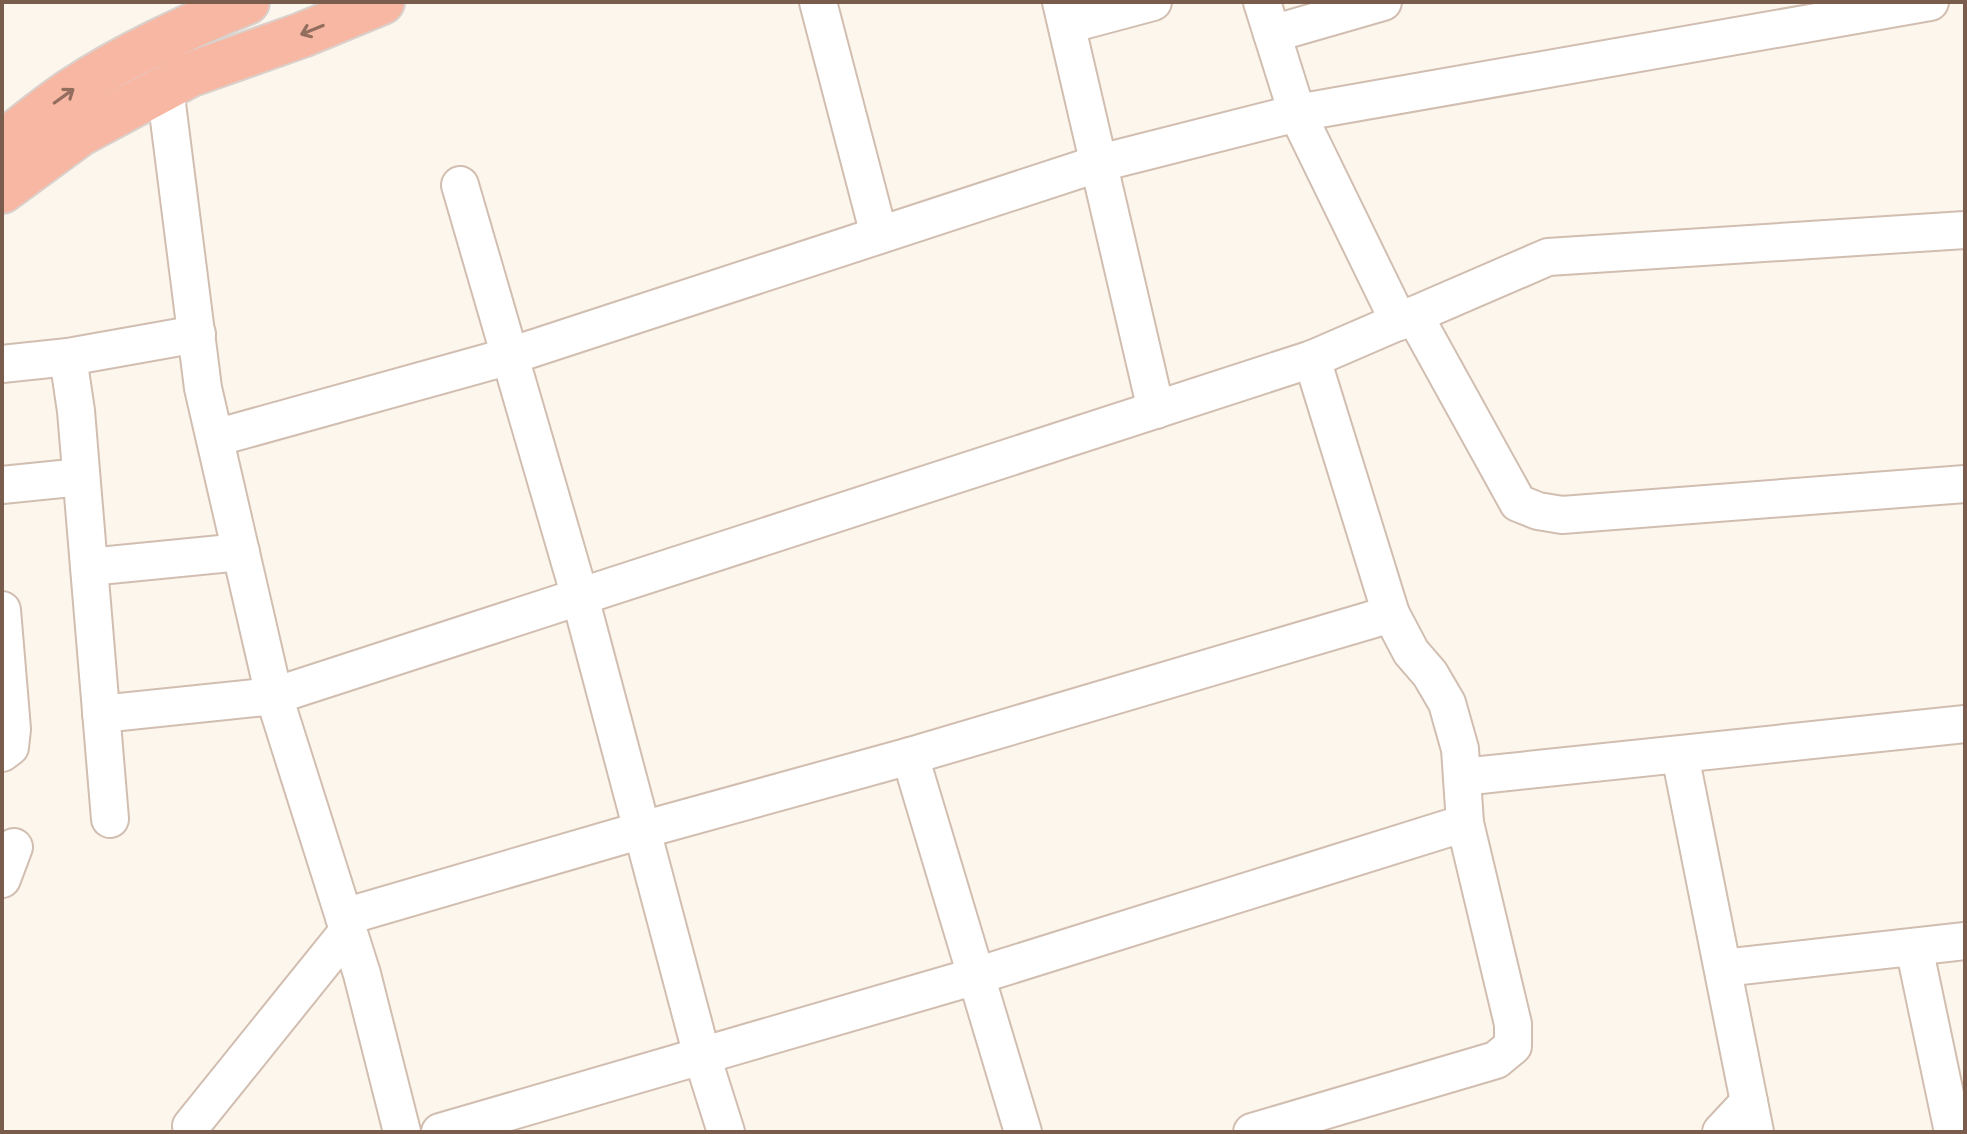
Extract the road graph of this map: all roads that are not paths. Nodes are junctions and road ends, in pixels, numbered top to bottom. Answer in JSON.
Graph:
{"nodes":[{"id":1,"x":247,"y":2,"type":"edge"},
{"id":2,"x":382,"y":2,"type":"edge"},
{"id":3,"x":818,"y":2,"type":"edge"},
{"id":4,"x":1153,"y":2,"type":"edge"},
{"id":5,"x":1383,"y":2,"type":"edge"},
{"id":6,"x":1930,"y":2,"type":"edge"},
{"id":7,"x":1064,"y":14,"type":"edge"},
{"id":8,"x":184,"y":16,"type":"edge"},
{"id":9,"x":1267,"y":18,"type":"edge"},
{"id":10,"x":177,"y":81,"type":"junction"},
{"id":11,"x":1297,"y":113,"type":"junction"},
{"id":12,"x":2,"y":143,"type":"edge"},
{"id":13,"x":1100,"y":163,"type":"junction"},
{"id":14,"x":460,"y":185,"type":"dead end"},
{"id":15,"x":2,"y":191,"type":"edge"},
{"id":16,"x":1965,"y":230,"type":"edge"},
{"id":17,"x":879,"y":235,"type":"junction"},
{"id":18,"x":1406,"y":318,"type":"junction"},
{"id":19,"x":197,"y":334,"type":"junction"},
{"id":20,"x":510,"y":356,"type":"junction"},
{"id":21,"x":68,"y":357,"type":"junction"},
{"id":22,"x":1312,"y":359,"type":"junction"},
{"id":23,"x":2,"y":364,"type":"edge"},
{"id":24,"x":1156,"y":410,"type":"junction"},
{"id":25,"x":215,"y":438,"type":"junction"},
{"id":26,"x":81,"y":477,"type":"junction"},
{"id":27,"x":1965,"y":484,"type":"edge"},
{"id":28,"x":2,"y":485,"type":"edge"},
{"id":29,"x":241,"y":552,"type":"junction"},
{"id":30,"x":89,"y":567,"type":"junction"},
{"id":31,"x":580,"y":597,"type":"junction"},
{"id":32,"x":2,"y":610,"type":"edge"},
{"id":33,"x":1391,"y":614,"type":"junction"},
{"id":34,"x":5,"y":678,"type":"edge"},
{"id":35,"x":274,"y":696,"type":"junction"},
{"id":36,"x":101,"y":714,"type":"junction"},
{"id":37,"x":1965,"y":724,"type":"edge"},
{"id":38,"x":2,"y":753,"type":"edge"},
{"id":39,"x":1680,"y":755,"type":"junction"},
{"id":40,"x":910,"y":756,"type":"junction"},
{"id":41,"x":1462,"y":777,"type":"junction"},
{"id":42,"x":110,"y":819,"type":"dead end"},
{"id":43,"x":1465,"y":823,"type":"junction"},
{"id":44,"x":642,"y":830,"type":"junction"},
{"id":45,"x":346,"y":924,"type":"junction"},
{"id":46,"x":1965,"y":941,"type":"edge"},
{"id":47,"x":1914,"y":947,"type":"junction"},
{"id":48,"x":1723,"y":968,"type":"junction"},
{"id":49,"x":976,"y":976,"type":"junction"},
{"id":50,"x":702,"y":1056,"type":"junction"},
{"id":51,"x":1752,"y":1117,"type":"edge"},
{"id":52,"x":191,"y":1126,"type":"dead end"},
{"id":53,"x":402,"y":1132,"type":"edge"},
{"id":54,"x":440,"y":1132,"type":"edge"},
{"id":55,"x":726,"y":1132,"type":"edge"},
{"id":56,"x":1023,"y":1132,"type":"edge"},
{"id":57,"x":1252,"y":1132,"type":"edge"},
{"id":58,"x":1721,"y":1132,"type":"edge"},
{"id":59,"x":1953,"y":1132,"type":"edge"}],
"edges":[{"from":1,"to":8,"type":"highway"},
{"from":2,"to":10,"type":"highway","one_way":true},
{"from":3,"to":17,"type":"street"},
{"from":4,"to":7,"type":"street"},
{"from":5,"to":9,"type":"street"},
{"from":6,"to":11,"type":"street"},
{"from":7,"to":13,"type":"street"},
{"from":8,"to":10,"type":"street"},
{"from":12,"to":8,"type":"highway","one_way":true},
{"from":9,"to":11,"type":"street"},
{"from":10,"to":15,"type":"highway"},
{"from":10,"to":19,"type":"street"},
{"from":11,"to":13,"type":"street"},
{"from":11,"to":18,"type":"street"},
{"from":13,"to":17,"type":"street"},
{"from":13,"to":24,"type":"street"},
{"from":14,"to":20,"type":"street"},
{"from":16,"to":18,"type":"street"},
{"from":17,"to":20,"type":"street"},
{"from":18,"to":22,"type":"street"},
{"from":18,"to":27,"type":"street"},
{"from":19,"to":21,"type":"street"},
{"from":19,"to":25,"type":"street"},
{"from":20,"to":25,"type":"street"},
{"from":20,"to":31,"type":"street"},
{"from":21,"to":23,"type":"street"},
{"from":21,"to":26,"type":"street"},
{"from":22,"to":24,"type":"street"},
{"from":22,"to":33,"type":"street"},
{"from":24,"to":31,"type":"street"},
{"from":25,"to":29,"type":"street"},
{"from":26,"to":28,"type":"street"},
{"from":26,"to":30,"type":"street"},
{"from":29,"to":30,"type":"street"},
{"from":29,"to":35,"type":"street"},
{"from":30,"to":36,"type":"street"},
{"from":31,"to":35,"type":"street"},
{"from":31,"to":44,"type":"street"},
{"from":32,"to":34,"type":"street"},
{"from":33,"to":40,"type":"street"},
{"from":33,"to":41,"type":"street"},
{"from":34,"to":38,"type":"street"},
{"from":35,"to":36,"type":"street"},
{"from":35,"to":45,"type":"street"},
{"from":36,"to":42,"type":"street"},
{"from":37,"to":39,"type":"street"},
{"from":39,"to":41,"type":"street"},
{"from":39,"to":48,"type":"street"},
{"from":40,"to":44,"type":"street"},
{"from":40,"to":49,"type":"street"},
{"from":41,"to":43,"type":"street"},
{"from":43,"to":49,"type":"street"},
{"from":43,"to":57,"type":"street"},
{"from":44,"to":45,"type":"street"},
{"from":44,"to":50,"type":"street"},
{"from":45,"to":52,"type":"street"},
{"from":45,"to":53,"type":"street"},
{"from":46,"to":47,"type":"street"},
{"from":47,"to":48,"type":"street"},
{"from":47,"to":59,"type":"street"},
{"from":48,"to":51,"type":"street"},
{"from":49,"to":50,"type":"street"},
{"from":49,"to":56,"type":"street"},
{"from":50,"to":54,"type":"street"},
{"from":50,"to":55,"type":"street"},
{"from":51,"to":58,"type":"street"}]}
